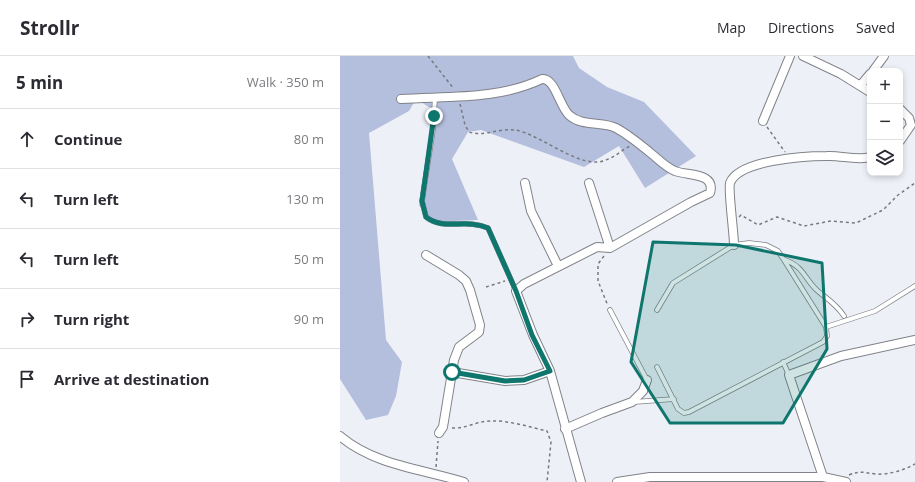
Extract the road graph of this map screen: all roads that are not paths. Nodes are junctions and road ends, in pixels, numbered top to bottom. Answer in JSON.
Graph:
{"nodes":[{"id":1,"x":790,"y":56,"type":"edge"},
{"id":2,"x":803,"y":56,"type":"edge"},
{"id":3,"x":884,"y":56,"type":"edge"},
{"id":4,"x":875,"y":68,"type":"edge"},
{"id":5,"x":867,"y":78,"type":"edge"},
{"id":6,"x":860,"y":86,"type":"junction"},
{"id":7,"x":867,"y":90,"type":"edge"},
{"id":8,"x":435,"y":97,"type":"junction"},
{"id":9,"x":401,"y":100,"type":"dead end"},
{"id":10,"x":903,"y":113,"type":"edge"},
{"id":11,"x":763,"y":121,"type":"road end"},
{"id":12,"x":903,"y":137,"type":"edge"},
{"id":13,"x":867,"y":157,"type":"edge"},
{"id":14,"x":525,"y":183,"type":"dead end"},
{"id":15,"x":589,"y":183,"type":"dead end"},
{"id":16,"x":734,"y":245,"type":"junction"},
{"id":17,"x":610,"y":248,"type":"junction"},
{"id":18,"x":426,"y":255,"type":"dead end"},
{"id":19,"x":784,"y":260,"type":"junction"},
{"id":20,"x":558,"y":266,"type":"junction"},
{"id":21,"x":915,"y":286,"type":"edge"},
{"id":22,"x":516,"y":291,"type":"junction"},
{"id":23,"x":610,"y":310,"type":"road end"},
{"id":24,"x":657,"y":310,"type":"dead end"},
{"id":25,"x":844,"y":316,"type":"dead end"},
{"id":26,"x":826,"y":327,"type":"junction"},
{"id":27,"x":915,"y":340,"type":"edge"},
{"id":28,"x":783,"y":362,"type":"junction"},
{"id":29,"x":657,"y":367,"type":"dead end"},
{"id":30,"x":550,"y":371,"type":"junction"},
{"id":31,"x":452,"y":372,"type":"junction"},
{"id":32,"x":789,"y":375,"type":"junction"},
{"id":33,"x":647,"y":380,"type":"joint"},
{"id":34,"x":674,"y":399,"type":"junction"},
{"id":35,"x":632,"y":402,"type":"junction"},
{"id":36,"x":565,"y":429,"type":"junction"},
{"id":37,"x":441,"y":430,"type":"road end"},
{"id":38,"x":340,"y":436,"type":"edge"},
{"id":39,"x":823,"y":477,"type":"junction"},
{"id":40,"x":843,"y":481,"type":"edge"},
{"id":41,"x":464,"y":482,"type":"edge"},
{"id":42,"x":581,"y":482,"type":"edge"},
{"id":43,"x":623,"y":482,"type":"edge"}],
"edges":[{"from":1,"to":11,"type":"street"},
{"from":2,"to":6,"type":"street"},
{"from":3,"to":4,"type":"street"},
{"from":5,"to":6,"type":"street"},
{"from":6,"to":7,"type":"street"},
{"from":8,"to":9,"type":"street"},
{"from":8,"to":17,"type":"street"},
{"from":8,"to":22,"type":"lane"},
{"from":10,"to":12,"type":"street"},
{"from":13,"to":16,"type":"street"},
{"from":14,"to":20,"type":"street"},
{"from":15,"to":17,"type":"street"},
{"from":16,"to":19,"type":"lane"},
{"from":16,"to":24,"type":"lane"},
{"from":17,"to":20,"type":"street"},
{"from":18,"to":31,"type":"street"},
{"from":19,"to":25,"type":"lane"},
{"from":19,"to":26,"type":"lane"},
{"from":20,"to":22,"type":"street"},
{"from":21,"to":26,"type":"lane"},
{"from":22,"to":30,"type":"street"},
{"from":23,"to":33,"type":"lane"},
{"from":26,"to":28,"type":"lane"},
{"from":27,"to":32,"type":"street"},
{"from":28,"to":32,"type":"lane"},
{"from":28,"to":34,"type":"lane"},
{"from":29,"to":34,"type":"lane"},
{"from":30,"to":31,"type":"street"},
{"from":30,"to":36,"type":"street"},
{"from":31,"to":37,"type":"street"},
{"from":32,"to":39,"type":"street"},
{"from":33,"to":35,"type":"street"},
{"from":34,"to":35,"type":"lane"},
{"from":35,"to":36,"type":"street"},
{"from":36,"to":42,"type":"street"},
{"from":38,"to":41,"type":"street"},
{"from":39,"to":40,"type":"street"},
{"from":39,"to":43,"type":"street"}]}
